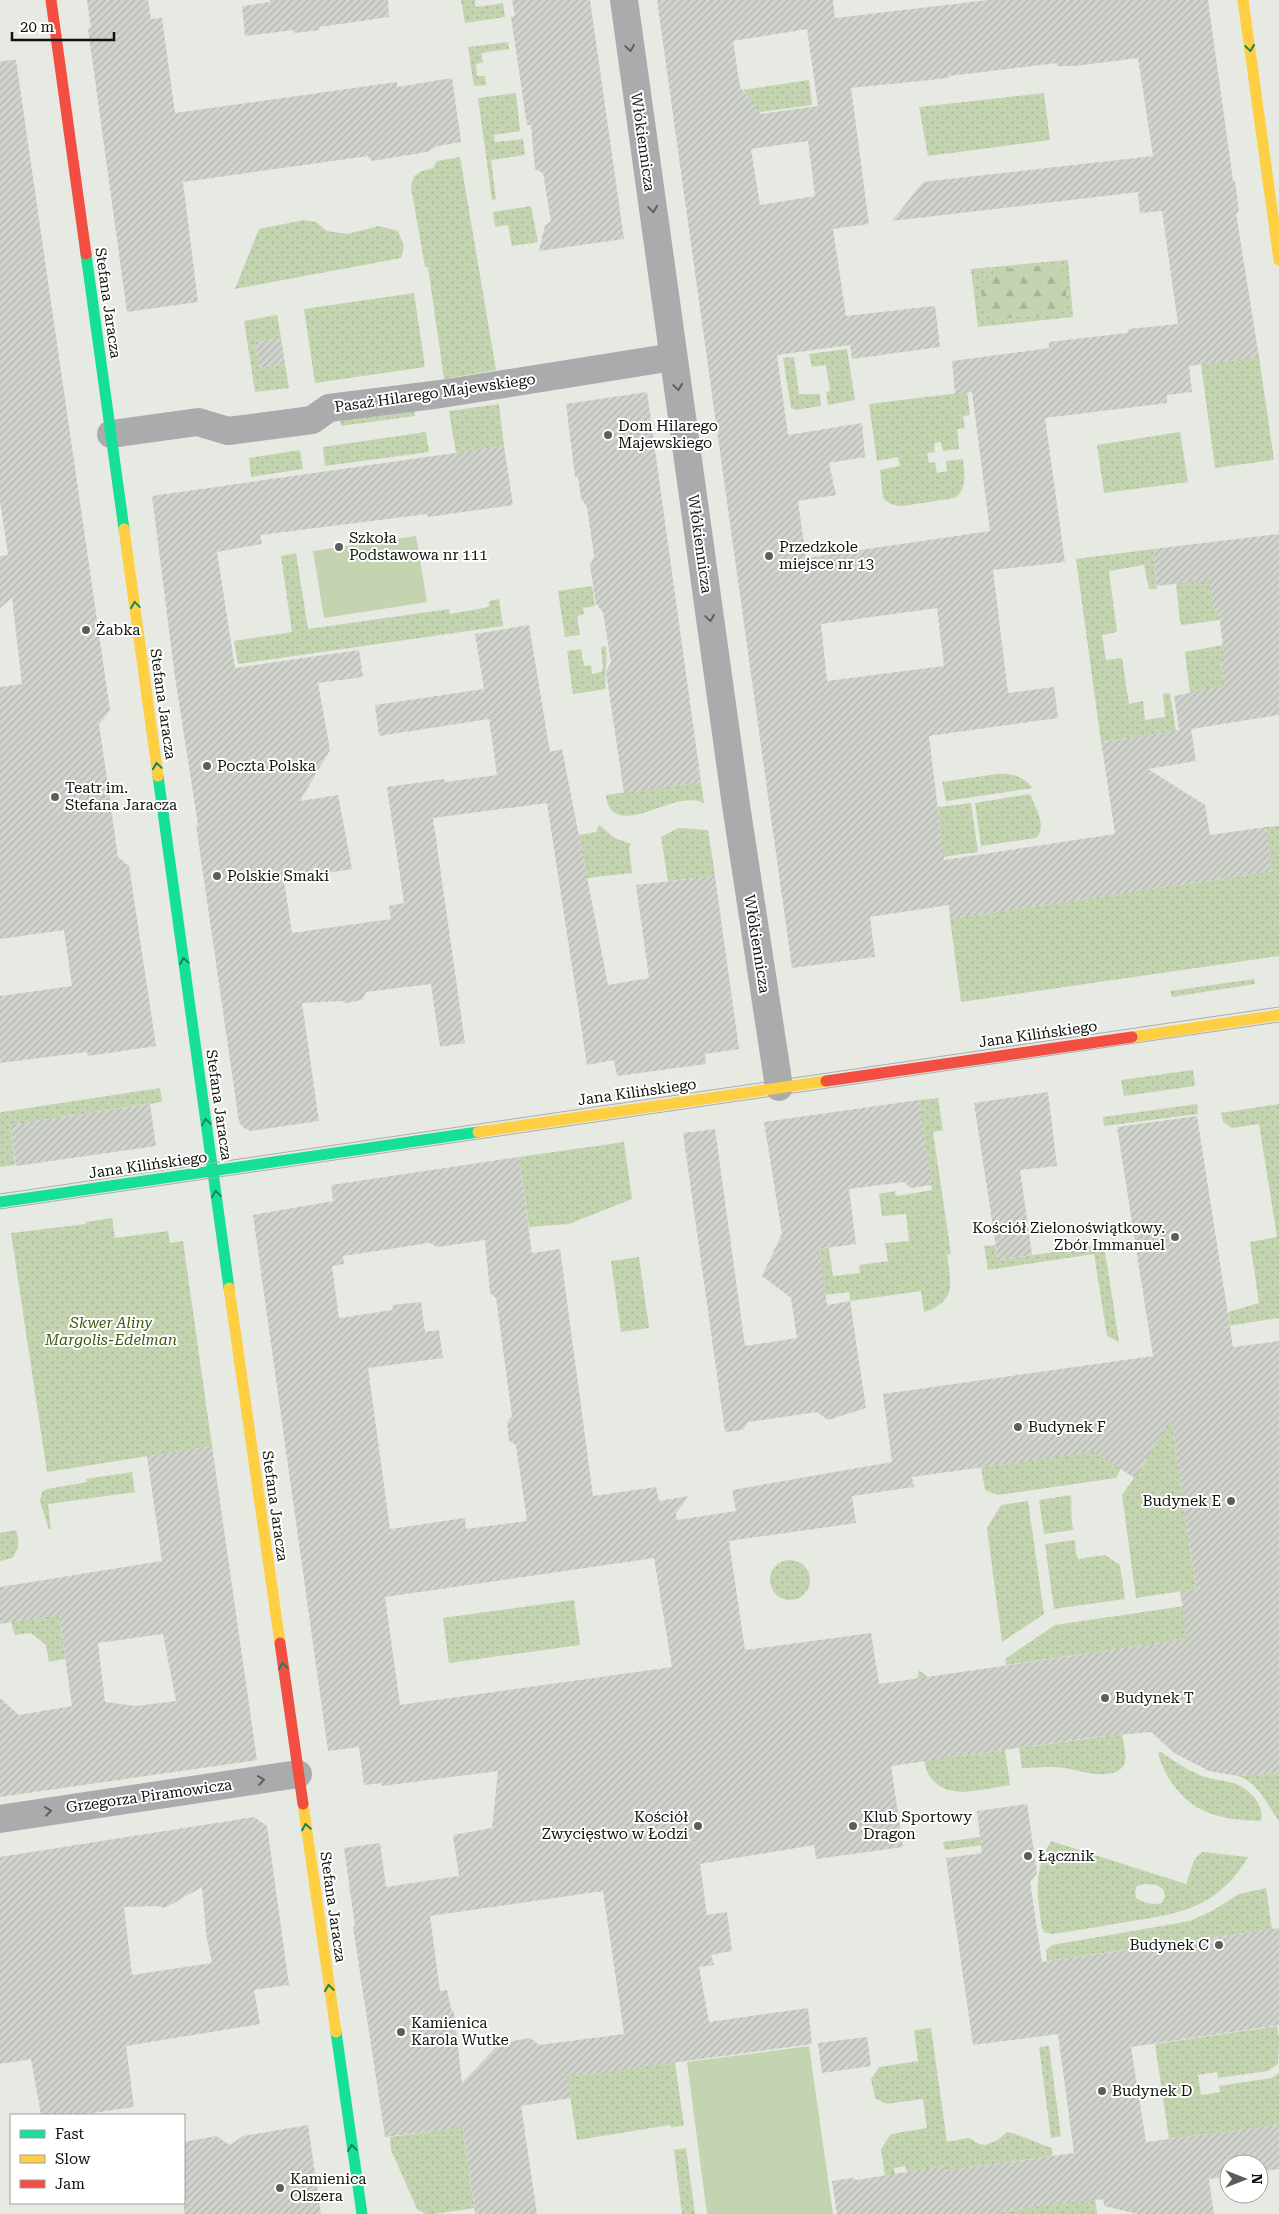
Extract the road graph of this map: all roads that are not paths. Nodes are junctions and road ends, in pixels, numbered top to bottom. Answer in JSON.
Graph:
{"nodes":[{"id":1,"x":51,"y":0,"type":"edge"},
{"id":2,"x":624,"y":0,"type":"edge"},
{"id":3,"x":1243,"y":0,"type":"edge"},
{"id":4,"x":1279,"y":260,"type":"edge"},
{"id":5,"x":673,"y":357,"type":"junction"},
{"id":6,"x":111,"y":434,"type":"junction"},
{"id":7,"x":1279,"y":1015,"type":"edge"},
{"id":8,"x":779,"y":1087,"type":"junction"},
{"id":9,"x":213,"y":1170,"type":"junction"},
{"id":10,"x":0,"y":1202,"type":"edge"},
{"id":11,"x":298,"y":1774,"type":"junction"},
{"id":12,"x":0,"y":1818,"type":"edge"},
{"id":13,"x":362,"y":2214,"type":"edge"}],
"edges":[{"from":1,"to":6,"type":"street","name":"Stefana Jaracza"},
{"from":2,"to":5,"type":"street","name":"Włókiennicza","one_way":true},
{"from":3,"to":4,"type":"street","one_way":true},
{"from":5,"to":6,"type":"street","name":"Pasaż Hilarego Majewskiego"},
{"from":5,"to":8,"type":"street","name":"Włókiennicza","one_way":true},
{"from":9,"to":6,"type":"street","name":"Stefana Jaracza","one_way":true},
{"from":7,"to":8,"type":"street","name":"Jana Kilińskiego"},
{"from":8,"to":9,"type":"street","name":"Jana Kilińskiego"},
{"from":9,"to":10,"type":"street","name":"Jana Kilińskiego"},
{"from":11,"to":9,"type":"street","name":"Stefana Jaracza","one_way":true},
{"from":12,"to":11,"type":"street","name":"Grzegorza Piramowicza","one_way":true},
{"from":13,"to":11,"type":"street","name":"Stefana Jaracza","one_way":true}]}
